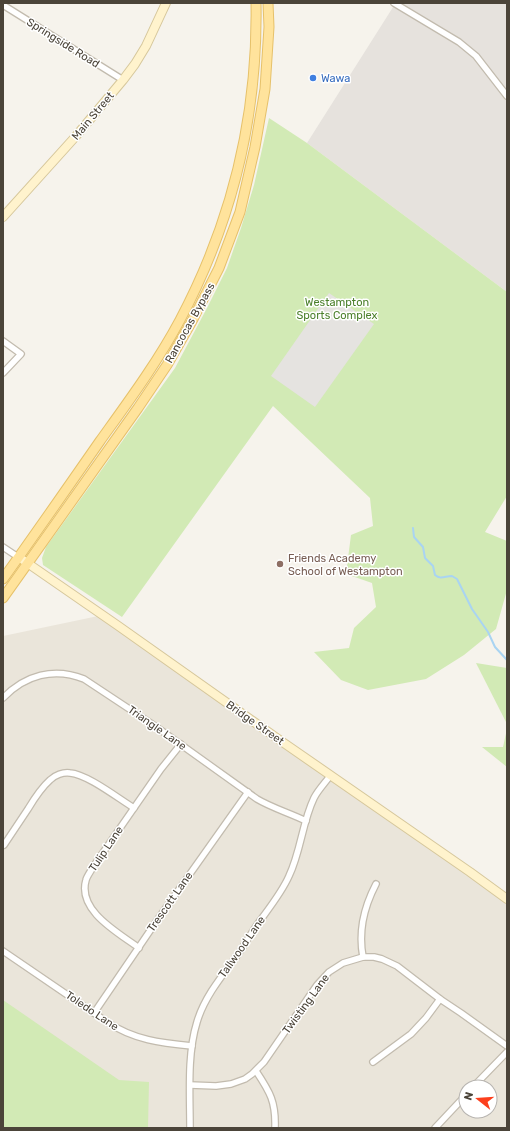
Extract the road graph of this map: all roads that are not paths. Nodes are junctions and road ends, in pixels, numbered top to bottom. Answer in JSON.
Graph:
{"nodes":[{"id":1,"x":166,"y":3,"type":"edge"},
{"id":2,"x":256,"y":3,"type":"edge"},
{"id":3,"x":268,"y":3,"type":"edge"},
{"id":4,"x":394,"y":3,"type":"edge"},
{"id":5,"x":3,"y":5,"type":"edge"},
{"id":6,"x":123,"y":80,"type":"junction"},
{"id":7,"x":507,"y":96,"type":"edge"},
{"id":8,"x":3,"y":217,"type":"edge"},
{"id":9,"x":3,"y":341,"type":"edge"},
{"id":10,"x":3,"y":373,"type":"edge"},
{"id":11,"x":3,"y":547,"type":"edge"},
{"id":12,"x":18,"y":557,"type":"junction"},
{"id":13,"x":27,"y":564,"type":"junction"},
{"id":14,"x":3,"y":579,"type":"edge"},
{"id":15,"x":3,"y":598,"type":"edge"},
{"id":16,"x":3,"y":698,"type":"edge"},
{"id":17,"x":181,"y":744,"type":"junction"},
{"id":18,"x":330,"y":776,"type":"junction"},
{"id":19,"x":248,"y":792,"type":"junction"},
{"id":20,"x":134,"y":808,"type":"junction"},
{"id":21,"x":306,"y":821,"type":"junction"},
{"id":22,"x":4,"y":845,"type":"dead end"},
{"id":23,"x":376,"y":884,"type":"dead end"},
{"id":24,"x":507,"y":900,"type":"edge"},
{"id":25,"x":139,"y":948,"type":"junction"},
{"id":26,"x":3,"y":951,"type":"edge"},
{"id":27,"x":363,"y":957,"type":"junction"},
{"id":28,"x":440,"y":999,"type":"junction"},
{"id":29,"x":94,"y":1013,"type":"junction"},
{"id":30,"x":192,"y":1046,"type":"junction"},
{"id":31,"x":507,"y":1046,"type":"edge"},
{"id":32,"x":507,"y":1052,"type":"edge"},
{"id":33,"x":373,"y":1062,"type":"dead end"},
{"id":34,"x":256,"y":1071,"type":"junction"},
{"id":35,"x":481,"y":1079,"type":"edge"},
{"id":36,"x":190,"y":1085,"type":"junction"},
{"id":37,"x":458,"y":1104,"type":"edge"},
{"id":38,"x":190,"y":1128,"type":"edge"},
{"id":39,"x":275,"y":1128,"type":"edge"},
{"id":40,"x":435,"y":1128,"type":"edge"}],
"edges":[{"from":1,"to":6,"type":"main road","name":"Main Street"},
{"from":2,"to":12,"type":"main road","name":"Rancocas Bypass"},
{"from":3,"to":13,"type":"main road","name":"Rancocas Bypass"},
{"from":4,"to":7,"type":"street"},
{"from":5,"to":6,"type":"street","name":"Springside Road"},
{"from":6,"to":8,"type":"main road","name":"Main Street"},
{"from":9,"to":10,"type":"street"},
{"from":11,"to":12,"type":"street","name":"Bridge Street"},
{"from":12,"to":13,"type":"main road","name":"Bridge Street"},
{"from":12,"to":14,"type":"main road","name":"Rancocas Bypass"},
{"from":13,"to":15,"type":"main road","name":"Rancocas Bypass"},
{"from":13,"to":18,"type":"main road","name":"Bridge Street"},
{"from":16,"to":17,"type":"street","name":"Triangle Lane"},
{"from":17,"to":19,"type":"street","name":"Triangle Lane"},
{"from":17,"to":20,"type":"street","name":"Tulip Lane"},
{"from":18,"to":21,"type":"street","name":"Tallwood Lane"},
{"from":18,"to":24,"type":"main road","name":"Bridge Street"},
{"from":19,"to":21,"type":"street","name":"Triangle Lane"},
{"from":19,"to":25,"type":"street","name":"Trescott Lane"},
{"from":20,"to":22,"type":"street"},
{"from":20,"to":25,"type":"street","name":"Tulip Lane"},
{"from":21,"to":30,"type":"street","name":"Tallwood Lane"},
{"from":23,"to":27,"type":"street"},
{"from":25,"to":29,"type":"street","name":"Trescott Lane"},
{"from":26,"to":29,"type":"street","name":"Toledo Lane"},
{"from":27,"to":28,"type":"street","name":"Twisting Lane"},
{"from":27,"to":34,"type":"street","name":"Twisting Lane"},
{"from":28,"to":31,"type":"street","name":"Twisting Lane"},
{"from":28,"to":33,"type":"street"},
{"from":29,"to":30,"type":"street","name":"Toledo Lane"},
{"from":30,"to":36,"type":"street","name":"Tallwood Lane"},
{"from":32,"to":35,"type":"street"},
{"from":34,"to":36,"type":"street","name":"Twisting Lane"},
{"from":34,"to":39,"type":"street"},
{"from":36,"to":38,"type":"street","name":"Tallwood Lane"},
{"from":37,"to":40,"type":"street"}]}
